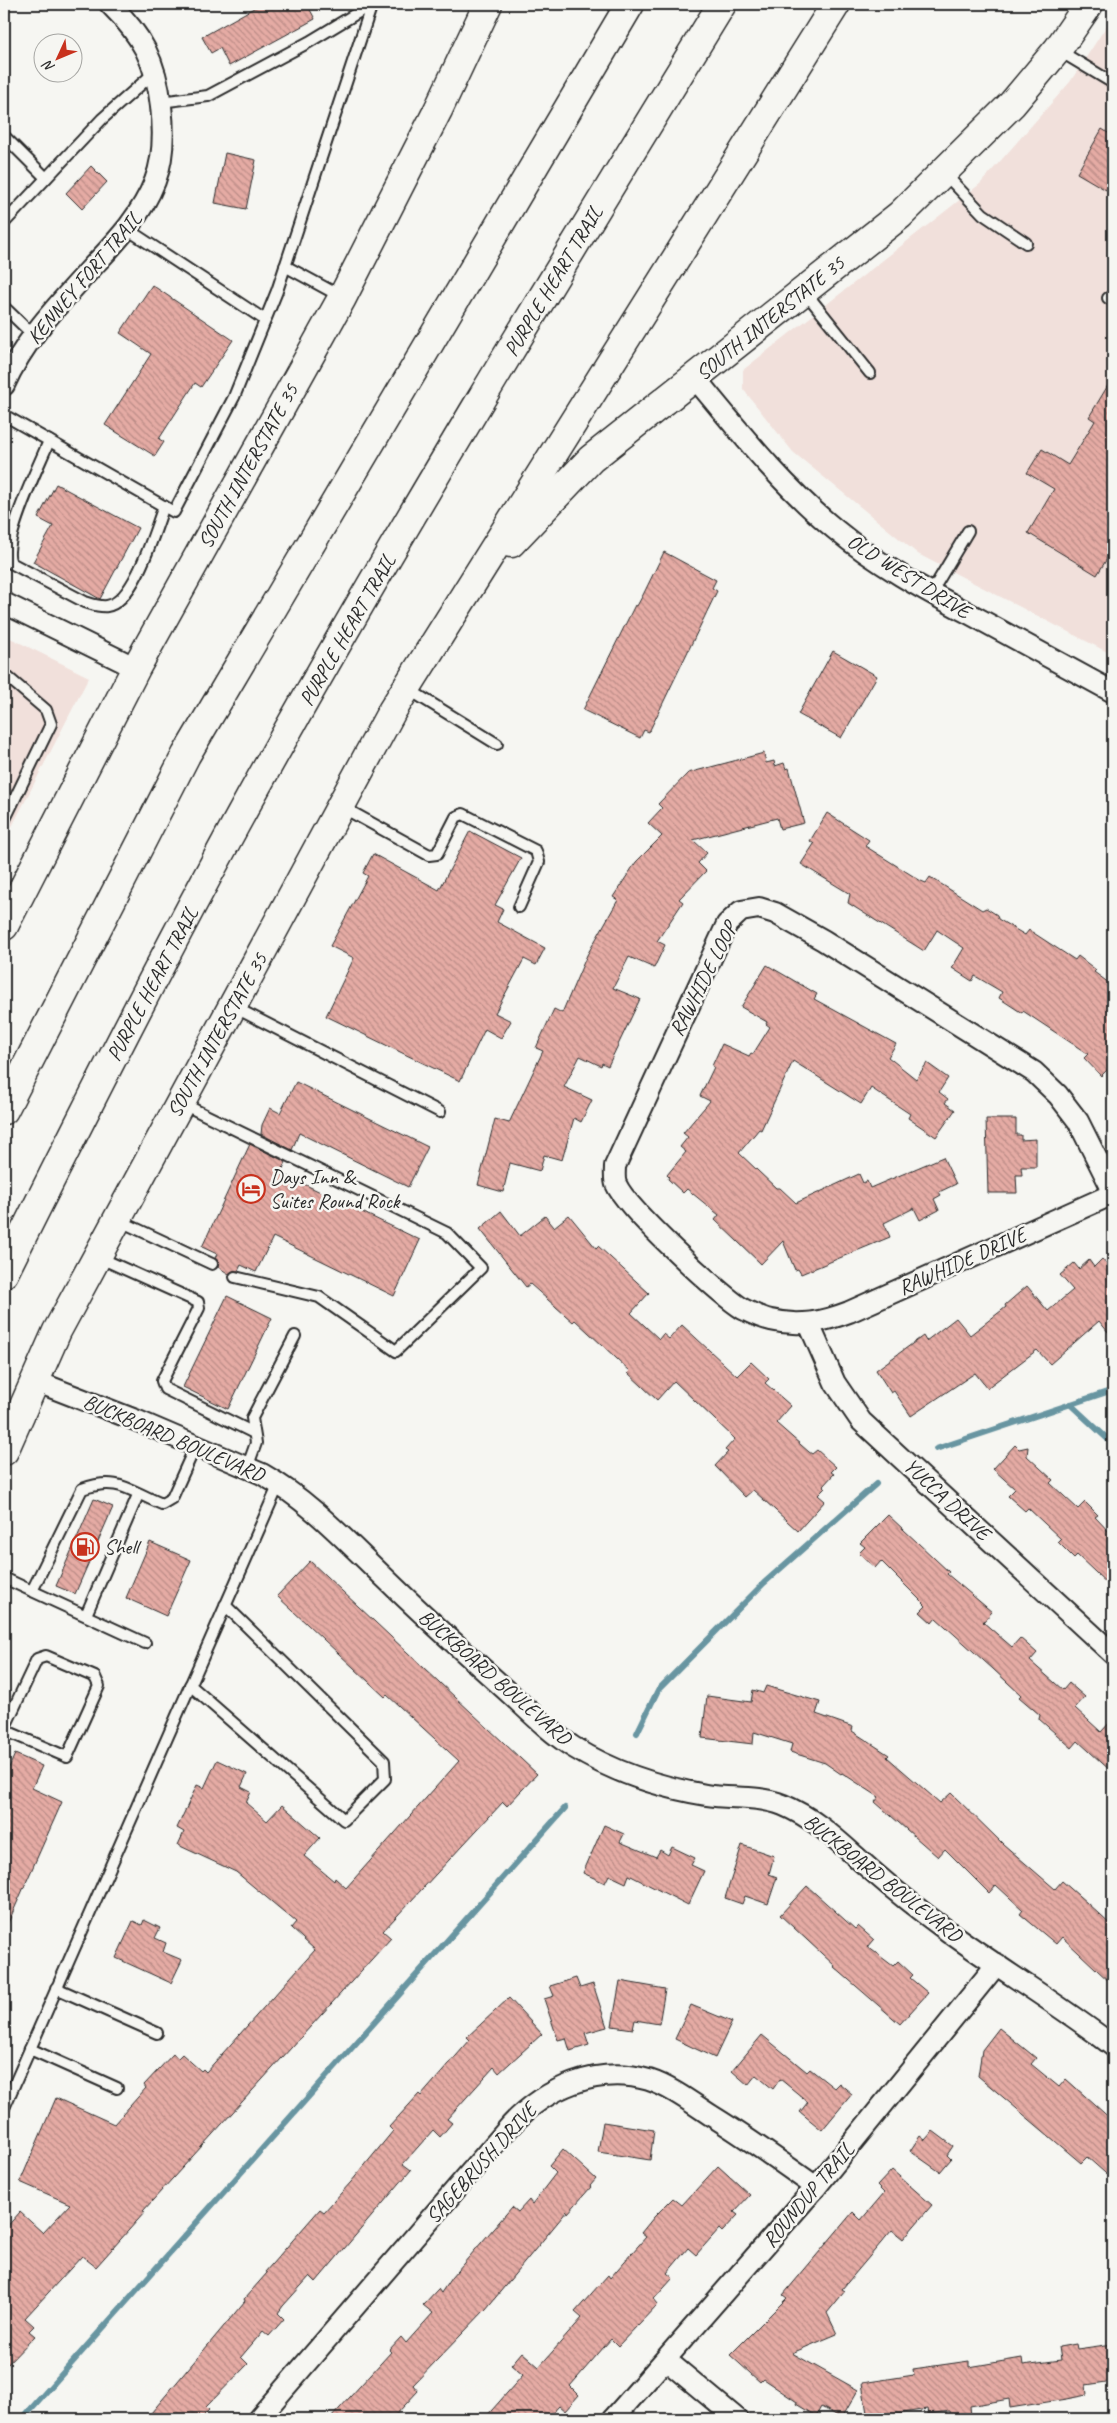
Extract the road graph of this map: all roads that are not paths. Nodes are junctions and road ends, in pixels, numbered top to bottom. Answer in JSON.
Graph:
{"nodes":[{"id":1,"x":110,"y":4,"type":"edge"},
{"id":2,"x":372,"y":4,"type":"edge"},
{"id":3,"x":488,"y":4,"type":"edge"},
{"id":4,"x":630,"y":4,"type":"edge"},
{"id":5,"x":722,"y":4,"type":"edge"},
{"id":6,"x":836,"y":4,"type":"edge"},
{"id":7,"x":1089,"y":4,"type":"edge"},
{"id":8,"x":1058,"y":49,"type":"junction"},
{"id":9,"x":156,"y":71,"type":"junction"},
{"id":10,"x":1113,"y":83,"type":"edge"},
{"id":11,"x":160,"y":102,"type":"junction"},
{"id":12,"x":4,"y":136,"type":"edge"},
{"id":13,"x":944,"y":173,"type":"junction"},
{"id":14,"x":46,"y":178,"type":"junction"},
{"id":15,"x":4,"y":223,"type":"edge"},
{"id":16,"x":127,"y":229,"type":"junction"},
{"id":17,"x":1026,"y":243,"type":"dead end"},
{"id":18,"x":285,"y":266,"type":"junction"},
{"id":19,"x":804,"y":291,"type":"junction"},
{"id":20,"x":342,"y":298,"type":"junction"},
{"id":21,"x":4,"y":307,"type":"edge"},
{"id":22,"x":265,"y":320,"type":"junction"},
{"id":23,"x":33,"y":335,"type":"junction"},
{"id":24,"x":870,"y":373,"type":"dead end"},
{"id":25,"x":695,"y":378,"type":"junction"},
{"id":26,"x":4,"y":385,"type":"edge"},
{"id":27,"x":4,"y":415,"type":"edge"},
{"id":28,"x":49,"y":441,"type":"junction"},
{"id":29,"x":164,"y":506,"type":"junction"},
{"id":30,"x":968,"y":532,"type":"dead end"},
{"id":31,"x":931,"y":593,"type":"junction"},
{"id":32,"x":4,"y":603,"type":"edge"},
{"id":33,"x":444,"y":627,"type":"junction"},
{"id":34,"x":136,"y":668,"type":"junction"},
{"id":35,"x":4,"y":674,"type":"edge"},
{"id":36,"x":407,"y":688,"type":"junction"},
{"id":37,"x":1113,"y":692,"type":"edge"},
{"id":38,"x":497,"y":744,"type":"dead end"},
{"id":39,"x":341,"y":807,"type":"junction"},
{"id":40,"x":4,"y":820,"type":"edge"},
{"id":41,"x":518,"y":907,"type":"dead end"},
{"id":42,"x":4,"y":926,"type":"edge"},
{"id":43,"x":233,"y":1007,"type":"junction"},
{"id":44,"x":181,"y":1103,"type":"junction"},
{"id":45,"x":4,"y":1110,"type":"edge"},
{"id":46,"x":440,"y":1112,"type":"dead end"},
{"id":47,"x":1113,"y":1193,"type":"edge"},
{"id":48,"x":118,"y":1220,"type":"junction"},
{"id":49,"x":97,"y":1257,"type":"junction"},
{"id":50,"x":212,"y":1264,"type":"dead end"},
{"id":51,"x":4,"y":1274,"type":"edge"},
{"id":52,"x":236,"y":1278,"type":"dead end"},
{"id":53,"x":809,"y":1324,"type":"junction"},
{"id":54,"x":295,"y":1336,"type":"dead end"},
{"id":55,"x":35,"y":1381,"type":"junction"},
{"id":56,"x":254,"y":1433,"type":"junction"},
{"id":57,"x":196,"y":1445,"type":"junction"},
{"id":58,"x":4,"y":1451,"type":"edge"},
{"id":59,"x":247,"y":1468,"type":"junction"},
{"id":60,"x":279,"y":1484,"type":"junction"},
{"id":61,"x":138,"y":1495,"type":"junction"},
{"id":62,"x":4,"y":1578,"type":"edge"},
{"id":63,"x":32,"y":1591,"type":"junction"},
{"id":64,"x":225,"y":1605,"type":"junction"},
{"id":65,"x":86,"y":1615,"type":"junction"},
{"id":66,"x":145,"y":1643,"type":"dead end"},
{"id":67,"x":1113,"y":1654,"type":"edge"},
{"id":68,"x":190,"y":1684,"type":"junction"},
{"id":69,"x":4,"y":1729,"type":"edge"},
{"id":70,"x":997,"y":1964,"type":"junction"},
{"id":71,"x":56,"y":1988,"type":"junction"},
{"id":72,"x":157,"y":2033,"type":"dead end"},
{"id":73,"x":1113,"y":2046,"type":"edge"},
{"id":74,"x":30,"y":2049,"type":"junction"},
{"id":75,"x":117,"y":2088,"type":"dead end"},
{"id":76,"x":4,"y":2108,"type":"edge"},
{"id":77,"x":816,"y":2187,"type":"junction"},
{"id":78,"x":666,"y":2360,"type":"junction"},
{"id":79,"x":258,"y":2419,"type":"edge"},
{"id":80,"x":613,"y":2419,"type":"edge"},
{"id":81,"x":737,"y":2419,"type":"edge"}],
"edges":[{"from":1,"to":9,"type":"street","name":"KENNEY FORT TRAIL"},
{"from":2,"to":11,"type":"lane"},
{"from":2,"to":18,"type":"lane"},
{"from":3,"to":20,"type":"main road","name":"SOUTH INTERSTATE 35"},
{"from":4,"to":45,"type":"main road"},
{"from":5,"to":51,"type":"main road","name":"PURPLE HEART TRAIL"},
{"from":6,"to":33,"type":"main road","name":"SOUTH INTERSTATE 35"},
{"from":7,"to":8,"type":"main road","name":"SOUTH INTERSTATE 35"},
{"from":8,"to":10,"type":"lane"},
{"from":8,"to":13,"type":"main road","name":"SOUTH INTERSTATE 35"},
{"from":9,"to":11,"type":"street","name":"KENNEY FORT TRAIL"},
{"from":9,"to":14,"type":"lane"},
{"from":11,"to":16,"type":"street","name":"KENNEY FORT TRAIL"},
{"from":12,"to":14,"type":"lane"},
{"from":13,"to":17,"type":"lane"},
{"from":13,"to":19,"type":"main road","name":"SOUTH INTERSTATE 35"},
{"from":14,"to":15,"type":"lane"},
{"from":16,"to":22,"type":"lane"},
{"from":16,"to":23,"type":"street","name":"KENNEY FORT TRAIL"},
{"from":18,"to":20,"type":"lane"},
{"from":18,"to":22,"type":"lane"},
{"from":19,"to":24,"type":"lane"},
{"from":19,"to":25,"type":"main road","name":"SOUTH INTERSTATE 35"},
{"from":20,"to":34,"type":"main road","name":"SOUTH INTERSTATE 35"},
{"from":21,"to":23,"type":"lane"},
{"from":22,"to":29,"type":"lane"},
{"from":23,"to":26,"type":"street","name":"KENNEY FORT TRAIL"},
{"from":25,"to":31,"type":"street","name":"OLD WEST DRIVE"},
{"from":25,"to":33,"type":"main road","name":"SOUTH INTERSTATE 35"},
{"from":27,"to":28,"type":"lane"},
{"from":28,"to":29,"type":"lane"},
{"from":28,"to":29,"type":"lane"},
{"from":30,"to":31,"type":"lane"},
{"from":31,"to":37,"type":"street","name":"OLD WEST DRIVE"},
{"from":32,"to":34,"type":"street"},
{"from":33,"to":36,"type":"main road","name":"SOUTH INTERSTATE 35"},
{"from":34,"to":42,"type":"main road","name":"SOUTH INTERSTATE 35"},
{"from":35,"to":40,"type":"lane"},
{"from":36,"to":38,"type":"lane"},
{"from":36,"to":39,"type":"main road","name":"SOUTH INTERSTATE 35"},
{"from":39,"to":41,"type":"lane"},
{"from":39,"to":43,"type":"main road","name":"SOUTH INTERSTATE 35"},
{"from":43,"to":44,"type":"main road","name":"SOUTH INTERSTATE 35"},
{"from":43,"to":46,"type":"lane"},
{"from":44,"to":48,"type":"main road","name":"SOUTH INTERSTATE 35"},
{"from":44,"to":52,"type":"lane"},
{"from":47,"to":53,"type":"street","name":"RAWHIDE DRIVE"},
{"from":47,"to":53,"type":"street","name":"RAWHIDE LOOP"},
{"from":48,"to":49,"type":"main road","name":"SOUTH INTERSTATE 35"},
{"from":48,"to":50,"type":"lane"},
{"from":49,"to":55,"type":"main road","name":"SOUTH INTERSTATE 35"},
{"from":49,"to":56,"type":"lane"},
{"from":53,"to":67,"type":"street","name":"YUCCA DRIVE"},
{"from":54,"to":56,"type":"lane"},
{"from":55,"to":57,"type":"street","name":"BUCKBOARD BOULEVARD"},
{"from":55,"to":58,"type":"main road","name":"SOUTH INTERSTATE 35"},
{"from":56,"to":59,"type":"lane"},
{"from":57,"to":59,"type":"street","name":"BUCKBOARD BOULEVARD"},
{"from":57,"to":61,"type":"lane"},
{"from":59,"to":60,"type":"street","name":"BUCKBOARD BOULEVARD"},
{"from":60,"to":64,"type":"lane"},
{"from":60,"to":70,"type":"street","name":"BUCKBOARD BOULEVARD"},
{"from":61,"to":63,"type":"lane"},
{"from":61,"to":65,"type":"lane"},
{"from":62,"to":63,"type":"lane"},
{"from":63,"to":65,"type":"lane"},
{"from":64,"to":68,"type":"lane"},
{"from":64,"to":68,"type":"lane"},
{"from":65,"to":66,"type":"lane"},
{"from":68,"to":71,"type":"lane"},
{"from":69,"to":69,"type":"lane"},
{"from":70,"to":73,"type":"street","name":"BUCKBOARD BOULEVARD"},
{"from":70,"to":77,"type":"street","name":"ROUNDUP TRAIL"},
{"from":71,"to":72,"type":"lane"},
{"from":71,"to":74,"type":"lane"},
{"from":74,"to":75,"type":"lane"},
{"from":74,"to":76,"type":"lane"},
{"from":77,"to":78,"type":"street","name":"ROUNDUP TRAIL"},
{"from":77,"to":79,"type":"street","name":"SAGEBRUSH DRIVE"},
{"from":78,"to":80,"type":"street","name":"ROUNDUP TRAIL"},
{"from":78,"to":81,"type":"street"}]}
